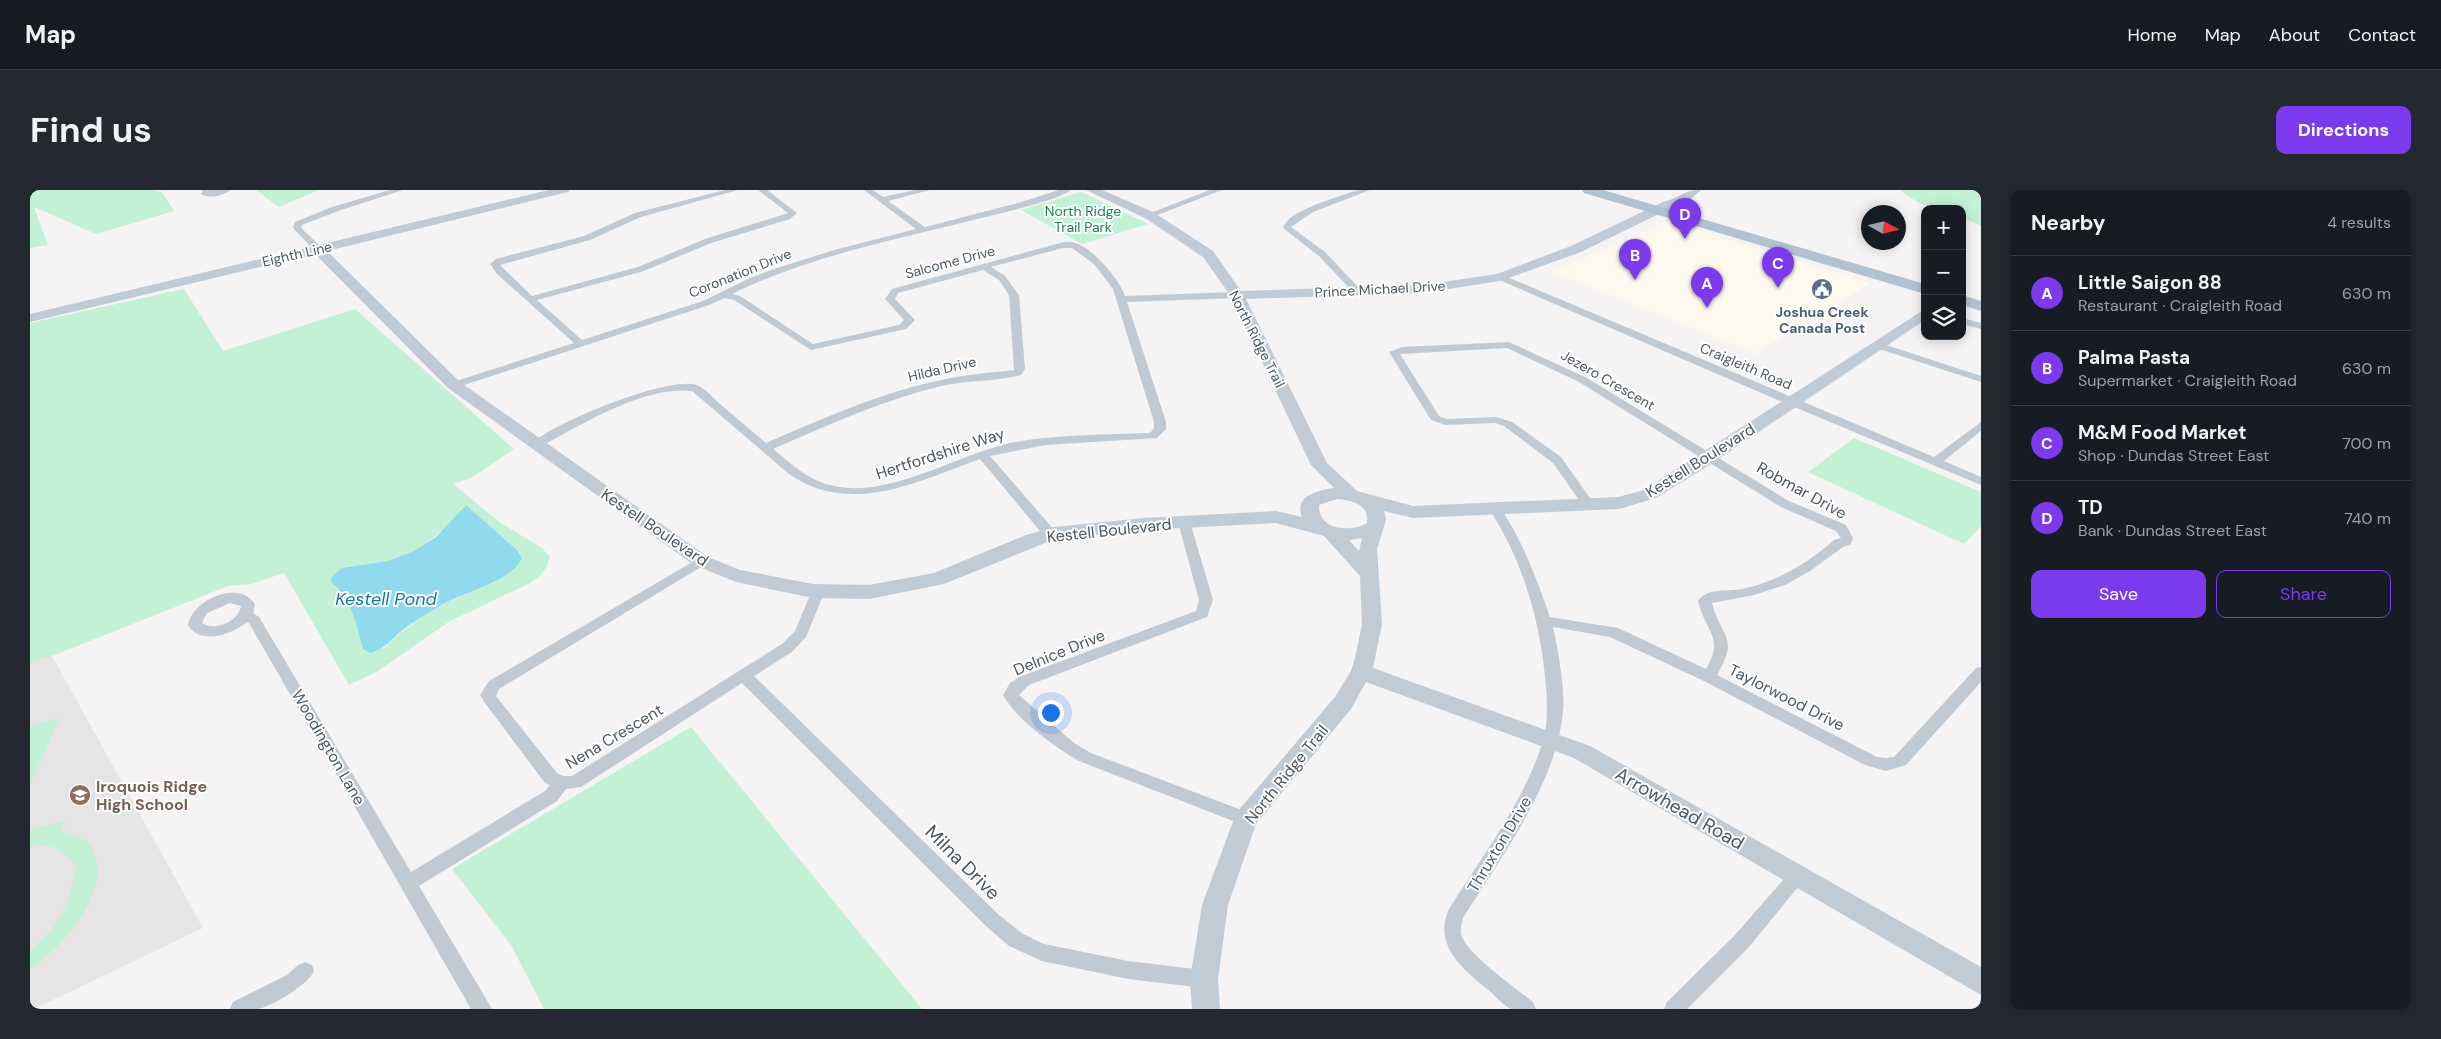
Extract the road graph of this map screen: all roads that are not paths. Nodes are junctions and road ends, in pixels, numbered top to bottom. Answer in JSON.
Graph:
{"nodes":[{"id":1,"x":207,"y":190,"type":"edge"},
{"id":2,"x":226,"y":190,"type":"edge"},
{"id":3,"x":399,"y":190,"type":"edge"},
{"id":4,"x":564,"y":190,"type":"edge"},
{"id":5,"x":734,"y":190,"type":"edge"},
{"id":6,"x":762,"y":190,"type":"edge"},
{"id":7,"x":868,"y":190,"type":"edge"},
{"id":8,"x":926,"y":190,"type":"edge"},
{"id":9,"x":1067,"y":190,"type":"edge"},
{"id":10,"x":1092,"y":190,"type":"edge"},
{"id":11,"x":1218,"y":190,"type":"edge"},
{"id":12,"x":1366,"y":190,"type":"edge"},
{"id":13,"x":1590,"y":190,"type":"edge"},
{"id":14,"x":1614,"y":190,"type":"edge"},
{"id":15,"x":1695,"y":190,"type":"edge"},
{"id":16,"x":882,"y":200,"type":"junction"},
{"id":17,"x":1662,"y":208,"type":"junction"},
{"id":18,"x":1149,"y":215,"type":"junction"},
{"id":19,"x":923,"y":230,"type":"junction"},
{"id":20,"x":1074,"y":245,"type":"joint"},
{"id":21,"x":318,"y":249,"type":"junction"},
{"id":22,"x":986,"y":268,"type":"junction"},
{"id":23,"x":1500,"y":277,"type":"junction"},
{"id":24,"x":1921,"y":280,"type":"edge"},
{"id":25,"x":1921,"y":288,"type":"edge"},
{"id":26,"x":1357,"y":291,"type":"junction"},
{"id":27,"x":1966,"y":293,"type":"edge"},
{"id":28,"x":726,"y":294,"type":"junction"},
{"id":29,"x":1237,"y":295,"type":"junction"},
{"id":30,"x":1981,"y":298,"type":"edge"},
{"id":31,"x":532,"y":299,"type":"junction"},
{"id":32,"x":1123,"y":299,"type":"junction"},
{"id":33,"x":1966,"y":301,"type":"edge"},
{"id":34,"x":1981,"y":306,"type":"edge"},
{"id":35,"x":1921,"y":316,"type":"edge"},
{"id":36,"x":30,"y":318,"type":"edge"},
{"id":37,"x":1966,"y":321,"type":"edge"},
{"id":38,"x":1981,"y":326,"type":"edge"},
{"id":39,"x":580,"y":343,"type":"junction"},
{"id":40,"x":1876,"y":345,"type":"junction"},
{"id":41,"x":1981,"y":379,"type":"edge"},
{"id":42,"x":454,"y":385,"type":"junction"},
{"id":43,"x":1791,"y":402,"type":"junction"},
{"id":44,"x":1981,"y":425,"type":"edge"},
{"id":45,"x":536,"y":445,"type":"junction"},
{"id":46,"x":765,"y":448,"type":"junction"},
{"id":47,"x":982,"y":454,"type":"junction"},
{"id":48,"x":1710,"y":457,"type":"junction"},
{"id":49,"x":1936,"y":462,"type":"junction"},
{"id":50,"x":1320,"y":465,"type":"junction"},
{"id":51,"x":1981,"y":481,"type":"edge"},
{"id":52,"x":1358,"y":498,"type":"junction"},
{"id":53,"x":1312,"y":501,"type":"junction"},
{"id":54,"x":1588,"y":504,"type":"junction"},
{"id":55,"x":1495,"y":509,"type":"junction"},
{"id":56,"x":1413,"y":512,"type":"junction"},
{"id":57,"x":1276,"y":517,"type":"junction"},
{"id":58,"x":1184,"y":522,"type":"junction"},
{"id":59,"x":1376,"y":525,"type":"junction"},
{"id":60,"x":1326,"y":529,"type":"junction"},
{"id":61,"x":1050,"y":534,"type":"junction"},
{"id":62,"x":701,"y":561,"type":"junction"},
{"id":63,"x":1368,"y":574,"type":"junction"},
{"id":64,"x":818,"y":591,"type":"junction"},
{"id":65,"x":245,"y":615,"type":"dead end"},
{"id":66,"x":1544,"y":621,"type":"junction"},
{"id":67,"x":1361,"y":672,"type":"junction"},
{"id":68,"x":1981,"y":672,"type":"edge"},
{"id":69,"x":744,"y":676,"type":"junction"},
{"id":70,"x":1709,"y":677,"type":"junction"},
{"id":71,"x":1551,"y":740,"type":"junction"},
{"id":72,"x":562,"y":783,"type":"junction"},
{"id":73,"x":1246,"y":819,"type":"junction"},
{"id":74,"x":1797,"y":876,"type":"junction"},
{"id":75,"x":409,"y":884,"type":"junction"},
{"id":76,"x":306,"y":971,"type":"dead end"},
{"id":77,"x":1204,"y":979,"type":"junction"},
{"id":78,"x":1981,"y":982,"type":"edge"},
{"id":79,"x":240,"y":1009,"type":"edge"},
{"id":80,"x":482,"y":1009,"type":"edge"},
{"id":81,"x":1206,"y":1009,"type":"edge"},
{"id":82,"x":1526,"y":1009,"type":"edge"},
{"id":83,"x":1674,"y":1009,"type":"edge"}],
"edges":[{"from":1,"to":2,"type":"street"},
{"from":3,"to":21,"type":"street"},
{"from":4,"to":21,"type":"street","name":"Eighth Line"},
{"from":5,"to":31,"type":"street"},
{"from":6,"to":31,"type":"street"},
{"from":7,"to":16,"type":"street"},
{"from":8,"to":16,"type":"street"},
{"from":9,"to":19,"type":"street","name":"Coronation Drive"},
{"from":10,"to":18,"type":"street","name":"North Ridge Trail"},
{"from":11,"to":18,"type":"street"},
{"from":12,"to":26,"type":"street"},
{"from":13,"to":17,"type":"main road"},
{"from":14,"to":17,"type":"main road"},
{"from":15,"to":17,"type":"street","name":"Prince Michael Drive"},
{"from":16,"to":19,"type":"street"},
{"from":17,"to":23,"type":"street","name":"Prince Michael Drive"},
{"from":17,"to":24,"type":"main road"},
{"from":17,"to":25,"type":"main road"},
{"from":18,"to":29,"type":"street","name":"North Ridge Trail"},
{"from":19,"to":28,"type":"street","name":"Coronation Drive"},
{"from":20,"to":22,"type":"street","name":"Salcome Drive"},
{"from":20,"to":32,"type":"street","name":"Hertfordshire Way"},
{"from":21,"to":36,"type":"street","name":"Eighth Line"},
{"from":21,"to":42,"type":"street","name":"Kestell Boulevard"},
{"from":22,"to":28,"type":"street","name":"Salcome Drive"},
{"from":22,"to":46,"type":"street","name":"Hilda Drive"},
{"from":23,"to":26,"type":"street","name":"Prince Michael Drive"},
{"from":23,"to":43,"type":"street","name":"Craigleith Road"},
{"from":26,"to":29,"type":"street","name":"Prince Michael Drive"},
{"from":27,"to":30,"type":"main road"},
{"from":28,"to":39,"type":"street","name":"Coronation Drive"},
{"from":29,"to":32,"type":"street"},
{"from":29,"to":50,"type":"street","name":"North Ridge Trail"},
{"from":31,"to":39,"type":"street"},
{"from":32,"to":47,"type":"street","name":"Hertfordshire Way"},
{"from":33,"to":34,"type":"main road"},
{"from":35,"to":40,"type":"street","name":"Kestell Boulevard"},
{"from":37,"to":38,"type":"street"},
{"from":39,"to":42,"type":"street","name":"Coronation Drive"},
{"from":40,"to":41,"type":"street"},
{"from":40,"to":43,"type":"street","name":"Kestell Boulevard"},
{"from":42,"to":45,"type":"street","name":"Kestell Boulevard"},
{"from":43,"to":48,"type":"street","name":"Kestell Boulevard"},
{"from":43,"to":49,"type":"street","name":"Craigleith Road"},
{"from":44,"to":49,"type":"street"},
{"from":45,"to":46,"type":"street","name":"Hertfordshire Way"},
{"from":45,"to":62,"type":"street","name":"Kestell Boulevard"},
{"from":46,"to":47,"type":"street","name":"Hertfordshire Way"},
{"from":47,"to":61,"type":"street"},
{"from":48,"to":54,"type":"street","name":"Kestell Boulevard"},
{"from":48,"to":54,"type":"street","name":"Jezero Crescent"},
{"from":48,"to":70,"type":"street","name":"Robmar Drive"},
{"from":49,"to":51,"type":"street","name":"Craigleith Road"},
{"from":50,"to":52,"type":"street","name":"North Ridge Trail"},
{"from":50,"to":53,"type":"street"},
{"from":52,"to":53,"type":"street","name":"Kestell Boulevard"},
{"from":52,"to":56,"type":"street","name":"Kestell Boulevard"},
{"from":52,"to":59,"type":"street","name":"North Ridge Trail"},
{"from":53,"to":57,"type":"street","name":"Kestell Boulevard"},
{"from":53,"to":60,"type":"street"},
{"from":54,"to":55,"type":"street","name":"Kestell Boulevard"},
{"from":55,"to":56,"type":"street","name":"Kestell Boulevard"},
{"from":55,"to":66,"type":"street","name":"Thruxton Drive"},
{"from":56,"to":59,"type":"street","name":"Kestell Boulevard"},
{"from":57,"to":58,"type":"street","name":"Kestell Boulevard"},
{"from":57,"to":60,"type":"street","name":"Kestell Boulevard"},
{"from":58,"to":61,"type":"street","name":"Kestell Boulevard"},
{"from":58,"to":73,"type":"street","name":"Delnice Drive"},
{"from":59,"to":60,"type":"street","name":"Kestell Boulevard"},
{"from":59,"to":63,"type":"street","name":"North Ridge Trail"},
{"from":60,"to":63,"type":"street"},
{"from":61,"to":64,"type":"street","name":"Kestell Boulevard"},
{"from":62,"to":64,"type":"street","name":"Kestell Boulevard"},
{"from":62,"to":72,"type":"street","name":"Nena Crescent"},
{"from":63,"to":67,"type":"street","name":"North Ridge Trail"},
{"from":64,"to":69,"type":"street","name":"Nena Crescent"},
{"from":65,"to":75,"type":"street","name":"Woodington Lane"},
{"from":66,"to":70,"type":"street","name":"Taylorwood Drive"},
{"from":66,"to":71,"type":"street","name":"Thruxton Drive"},
{"from":67,"to":71,"type":"street","name":"Arrowhead Road"},
{"from":67,"to":73,"type":"street","name":"North Ridge Trail"},
{"from":68,"to":70,"type":"street","name":"Taylorwood Drive"},
{"from":69,"to":72,"type":"street","name":"Nena Crescent"},
{"from":69,"to":77,"type":"street","name":"Milna Drive"},
{"from":71,"to":74,"type":"street","name":"Arrowhead Road"},
{"from":71,"to":82,"type":"street","name":"Thruxton Drive"},
{"from":72,"to":75,"type":"street"},
{"from":73,"to":77,"type":"street","name":"North Ridge Trail"},
{"from":74,"to":78,"type":"street","name":"Arrowhead Road"},
{"from":74,"to":83,"type":"street"},
{"from":75,"to":80,"type":"street","name":"Woodington Lane"},
{"from":76,"to":79,"type":"street"},
{"from":77,"to":81,"type":"street","name":"North Ridge Trail"}]}
